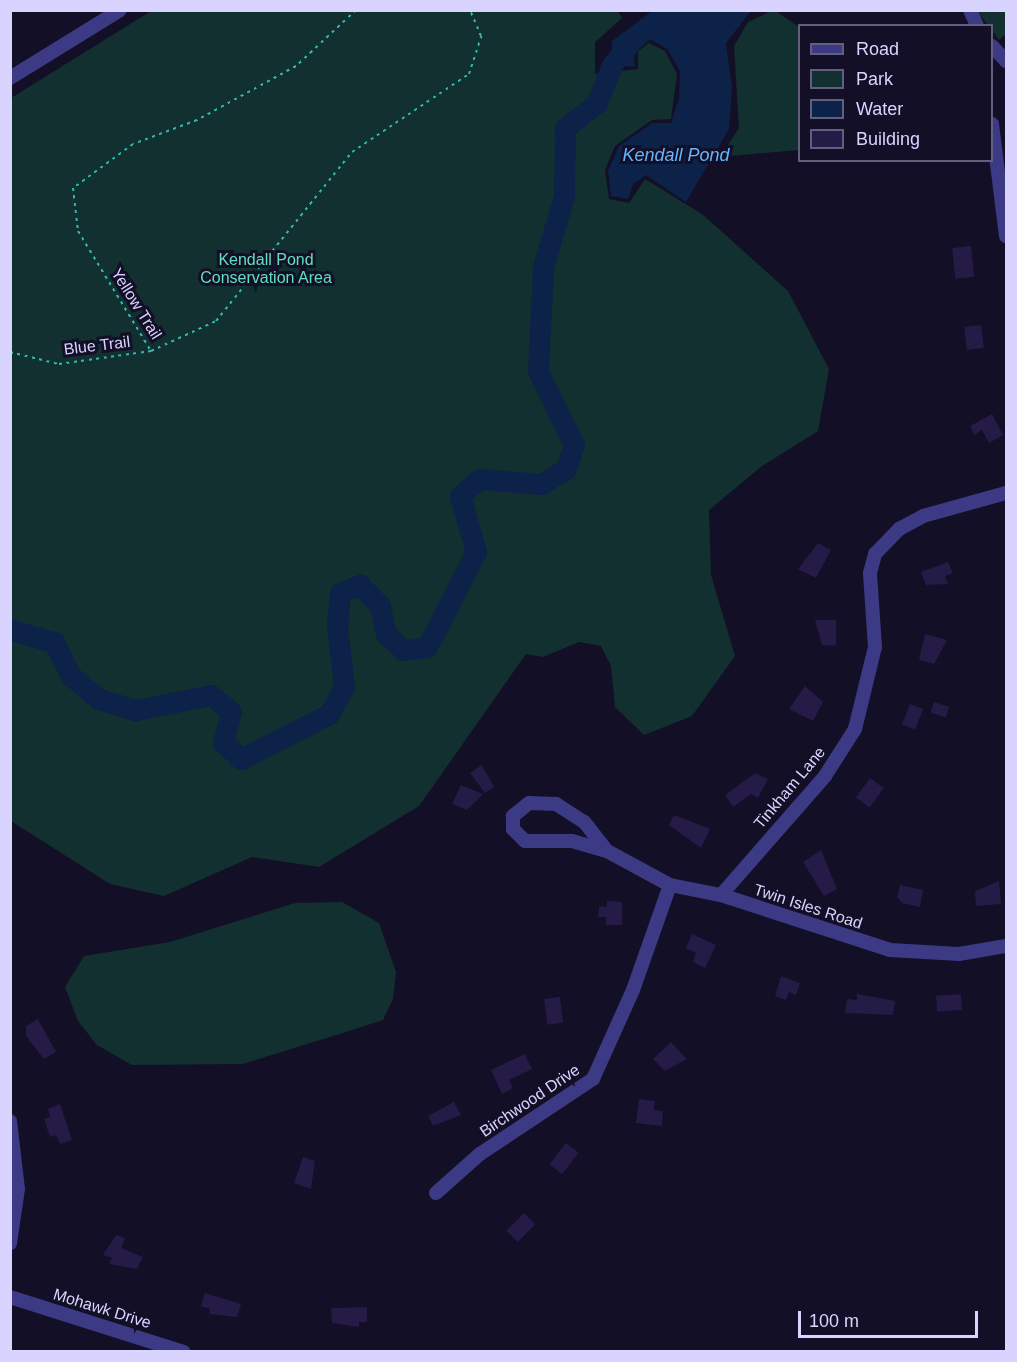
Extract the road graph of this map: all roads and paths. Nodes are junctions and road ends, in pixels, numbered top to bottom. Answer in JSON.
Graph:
{"nodes":[{"id":1,"x":120,"y":10,"type":"edge"},
{"id":2,"x":356,"y":10,"type":"edge"},
{"id":3,"x":470,"y":10,"type":"edge"},
{"id":4,"x":970,"y":10,"type":"edge"},
{"id":5,"x":976,"y":24,"type":"edge"},
{"id":6,"x":993,"y":51,"type":"edge"},
{"id":7,"x":1006,"y":61,"type":"edge"},
{"id":8,"x":10,"y":78,"type":"edge"},
{"id":9,"x":993,"y":128,"type":"edge"},
{"id":10,"x":1001,"y":156,"type":"edge"},
{"id":11,"x":1006,"y":236,"type":"edge"},
{"id":12,"x":151,"y":351,"type":"junction"},
{"id":13,"x":10,"y":352,"type":"edge"},
{"id":14,"x":1006,"y":493,"type":"edge"},
{"id":15,"x":607,"y":851,"type":"junction"},
{"id":16,"x":670,"y":885,"type":"junction"},
{"id":17,"x":721,"y":895,"type":"junction"},
{"id":18,"x":1006,"y":946,"type":"edge"},
{"id":19,"x":10,"y":1121,"type":"edge"},
{"id":20,"x":436,"y":1192,"type":"dead end"},
{"id":21,"x":10,"y":1243,"type":"edge"},
{"id":22,"x":10,"y":1297,"type":"edge"},
{"id":23,"x":183,"y":1352,"type":"edge"}],
"edges":[{"from":1,"to":8,"type":"street"},
{"from":2,"to":12,"type":"path","name":"Yellow Trail"},
{"from":3,"to":12,"type":"path","name":"Yellow Trail"},
{"from":4,"to":5,"type":"street"},
{"from":6,"to":7,"type":"street"},
{"from":9,"to":10,"type":"street"},
{"from":10,"to":11,"type":"street"},
{"from":12,"to":13,"type":"path","name":"Blue Trail"},
{"from":14,"to":17,"type":"street","name":"Tinkham Lane"},
{"from":15,"to":15,"type":"street","name":"Twin Isles Road"},
{"from":15,"to":16,"type":"street","name":"Twin Isles Road"},
{"from":16,"to":17,"type":"street","name":"Twin Isles Road"},
{"from":16,"to":20,"type":"street","name":"Birchwood Drive"},
{"from":17,"to":18,"type":"street","name":"Twin Isles Road"},
{"from":19,"to":21,"type":"street"},
{"from":22,"to":23,"type":"street","name":"Mohawk Drive"}]}
